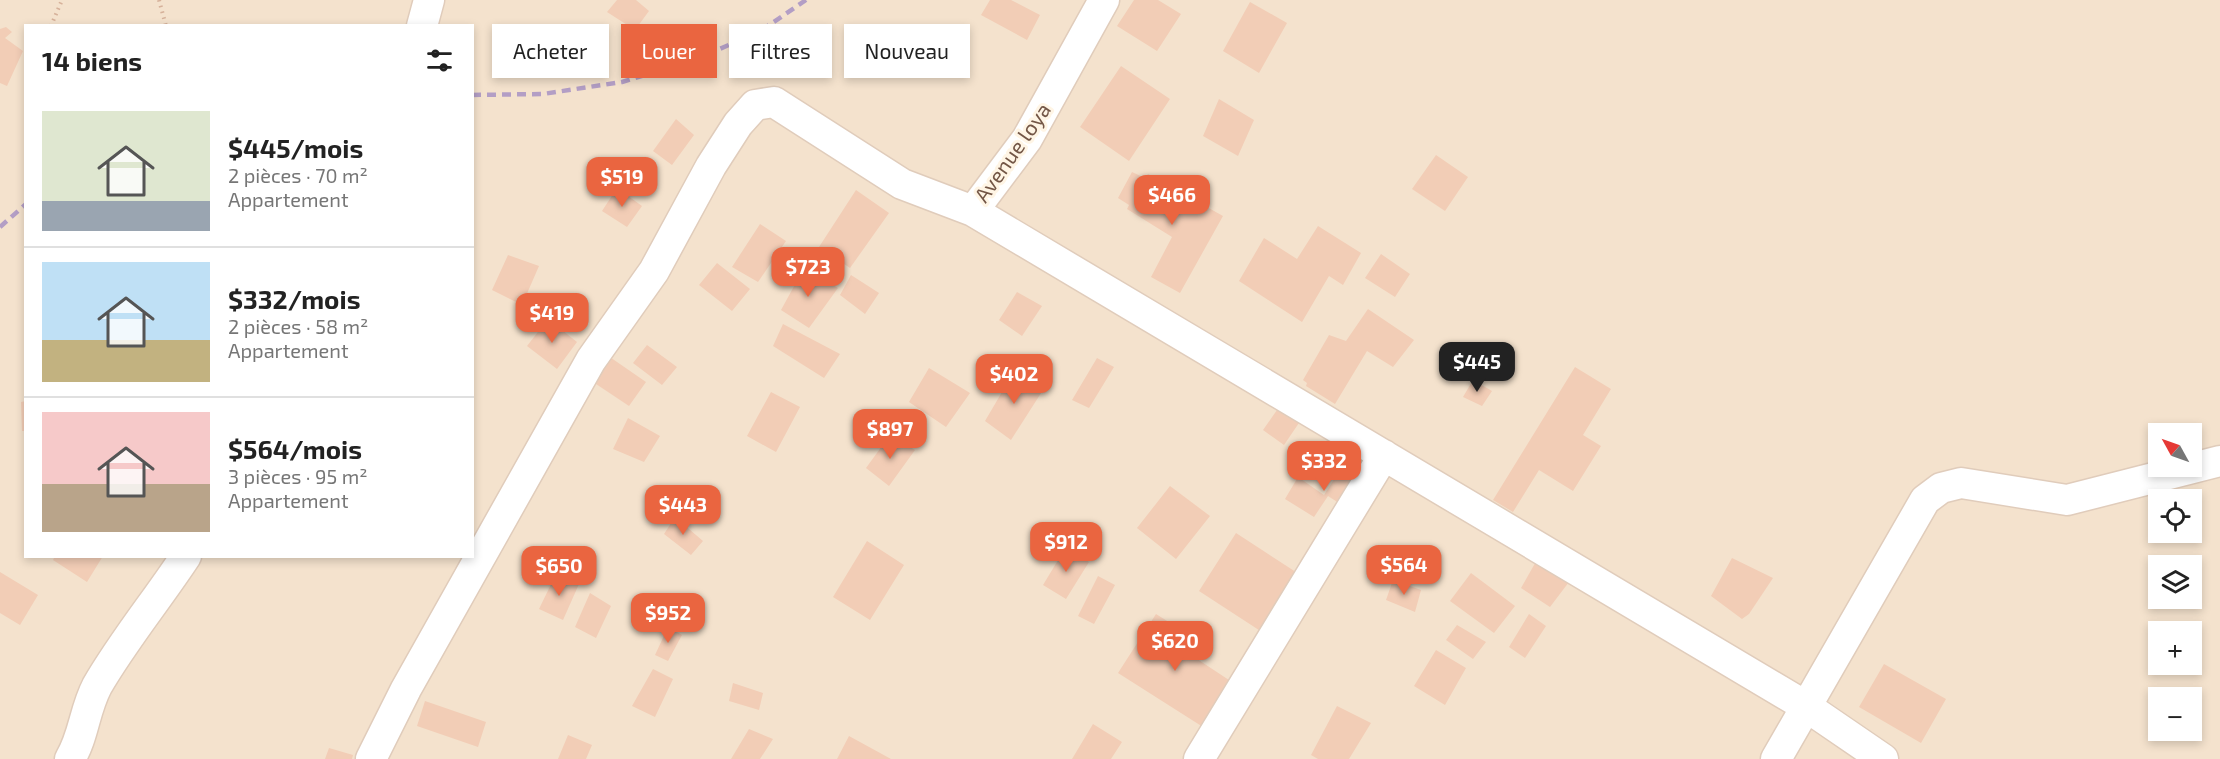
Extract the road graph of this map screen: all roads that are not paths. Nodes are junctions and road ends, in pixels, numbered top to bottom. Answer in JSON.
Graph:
{"nodes":[{"id":1,"x":429,"y":0,"type":"edge"},
{"id":2,"x":1104,"y":0,"type":"edge"},
{"id":3,"x":423,"y":24,"type":"edge"},
{"id":4,"x":972,"y":211,"type":"junction"},
{"id":5,"x":1384,"y":455,"type":"junction"},
{"id":6,"x":2220,"y":461,"type":"edge"},
{"id":7,"x":185,"y":558,"type":"edge"},
{"id":8,"x":1808,"y":707,"type":"junction"},
{"id":9,"x":70,"y":759,"type":"edge"},
{"id":10,"x":371,"y":759,"type":"edge"},
{"id":11,"x":1199,"y":759,"type":"edge"},
{"id":12,"x":1776,"y":759,"type":"edge"},
{"id":13,"x":1883,"y":759,"type":"edge"}],
"edges":[{"from":1,"to":3,"type":"street"},
{"from":2,"to":4,"type":"street","name":"Avenue loya"},
{"from":4,"to":5,"type":"street"},
{"from":4,"to":10,"type":"street"},
{"from":5,"to":8,"type":"street"},
{"from":5,"to":11,"type":"street"},
{"from":6,"to":8,"type":"street"},
{"from":7,"to":9,"type":"street"},
{"from":8,"to":12,"type":"street"},
{"from":8,"to":13,"type":"street"}]}
